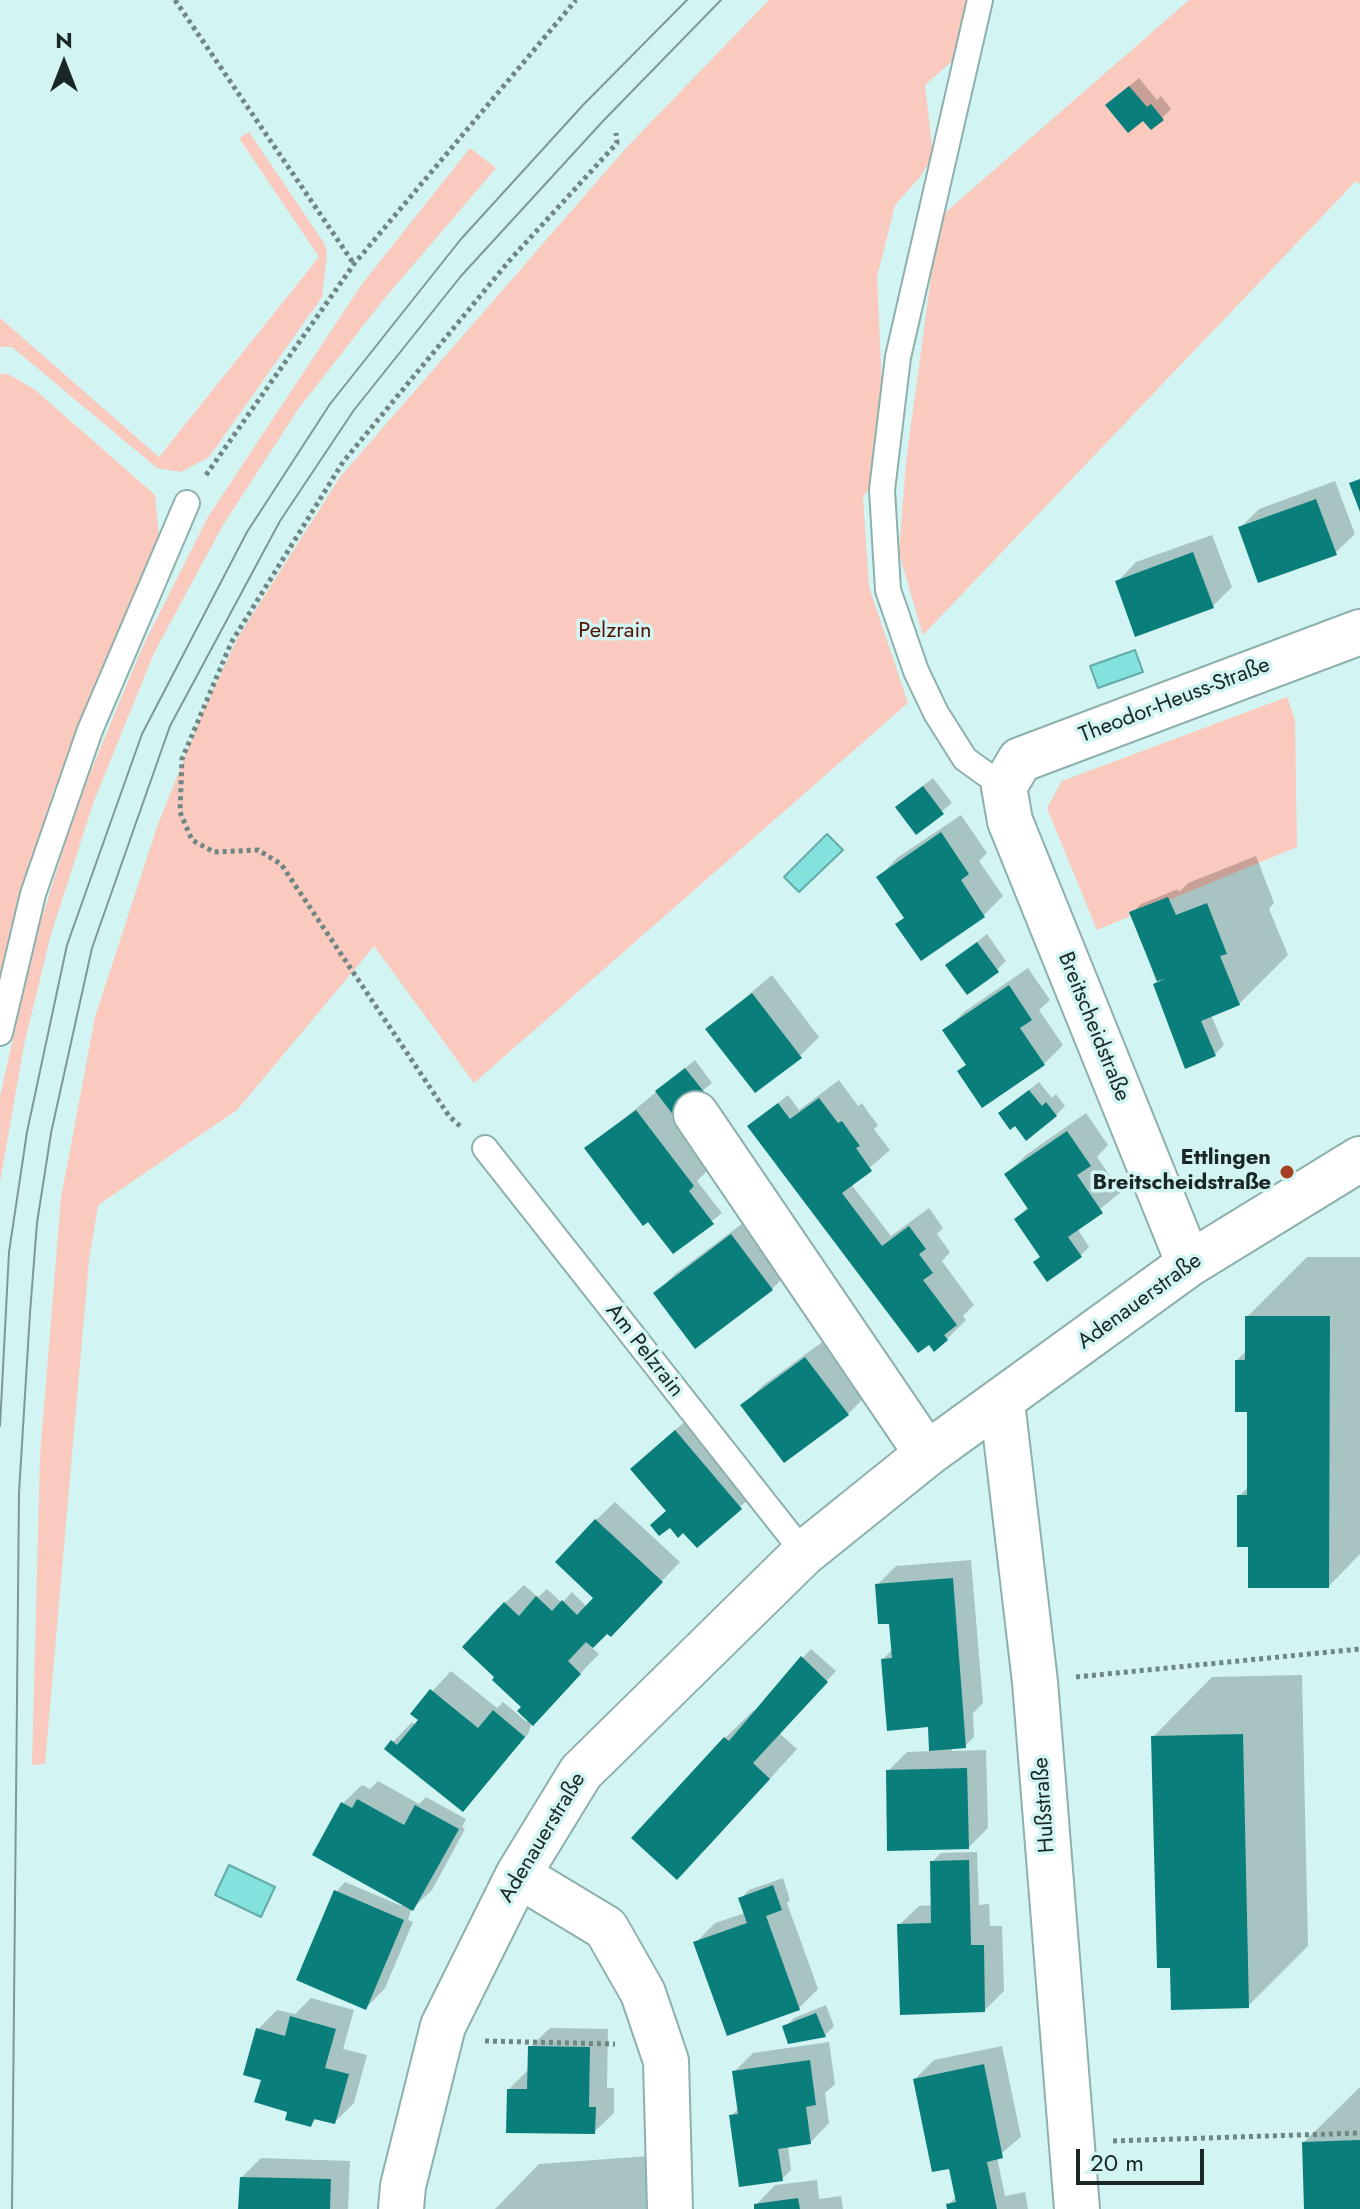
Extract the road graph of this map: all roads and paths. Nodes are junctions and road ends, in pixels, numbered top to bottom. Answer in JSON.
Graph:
{"nodes":[{"id":1,"x":175,"y":0,"type":"edge"},
{"id":2,"x":576,"y":0,"type":"edge"},
{"id":3,"x":980,"y":0,"type":"edge"},
{"id":4,"x":616,"y":133,"type":"dead end"},
{"id":5,"x":354,"y":264,"type":"junction"},
{"id":6,"x":187,"y":503,"type":"joint"},
{"id":7,"x":1359,"y":636,"type":"edge"},
{"id":8,"x":1004,"y":787,"type":"junction"},
{"id":9,"x":0,"y":1033,"type":"edge"},
{"id":10,"x":696,"y":1114,"type":"dead end"},
{"id":11,"x":485,"y":1148,"type":"joint"},
{"id":12,"x":1360,"y":1159,"type":"edge"},
{"id":13,"x":1189,"y":1264,"type":"junction"},
{"id":14,"x":1002,"y":1402,"type":"junction"},
{"id":15,"x":927,"y":1454,"type":"junction"},
{"id":16,"x":804,"y":1553,"type":"junction"},
{"id":17,"x":1360,"y":1649,"type":"edge"},
{"id":18,"x":1035,"y":1682,"type":"junction"},
{"id":19,"x":518,"y":1875,"type":"junction"},
{"id":20,"x":483,"y":2041,"type":"dead end"},
{"id":21,"x":664,"y":2045,"type":"junction"},
{"id":22,"x":1360,"y":2133,"type":"edge"},
{"id":23,"x":1070,"y":2142,"type":"junction"},
{"id":24,"x":401,"y":2209,"type":"edge"},
{"id":25,"x":670,"y":2209,"type":"edge"},
{"id":26,"x":1077,"y":2209,"type":"edge"}],
"edges":[{"from":1,"to":5,"type":"path"},
{"from":2,"to":5,"type":"path"},
{"from":3,"to":8,"type":"lane"},
{"from":4,"to":11,"type":"path"},
{"from":5,"to":6,"type":"path"},
{"from":6,"to":9,"type":"lane"},
{"from":7,"to":8,"type":"street","name":"Theodor-Heuss-Straße"},
{"from":8,"to":13,"type":"street","name":"Breitscheidstraße"},
{"from":10,"to":15,"type":"street"},
{"from":11,"to":16,"type":"lane","name":"Am Pelzrain"},
{"from":12,"to":13,"type":"street","name":"Adenauerstraße"},
{"from":13,"to":14,"type":"street","name":"Adenauerstraße"},
{"from":14,"to":15,"type":"street","name":"Adenauerstraße"},
{"from":14,"to":18,"type":"street","name":"Hußstraße"},
{"from":15,"to":16,"type":"street","name":"Adenauerstraße"},
{"from":16,"to":19,"type":"street","name":"Adenauerstraße"},
{"from":17,"to":18,"type":"path"},
{"from":18,"to":23,"type":"street","name":"Hußstraße"},
{"from":19,"to":21,"type":"street"},
{"from":19,"to":24,"type":"street","name":"Adenauerstraße"},
{"from":20,"to":21,"type":"path"},
{"from":21,"to":25,"type":"street"},
{"from":22,"to":23,"type":"path"},
{"from":23,"to":26,"type":"street","name":"Hußstraße"}]}
